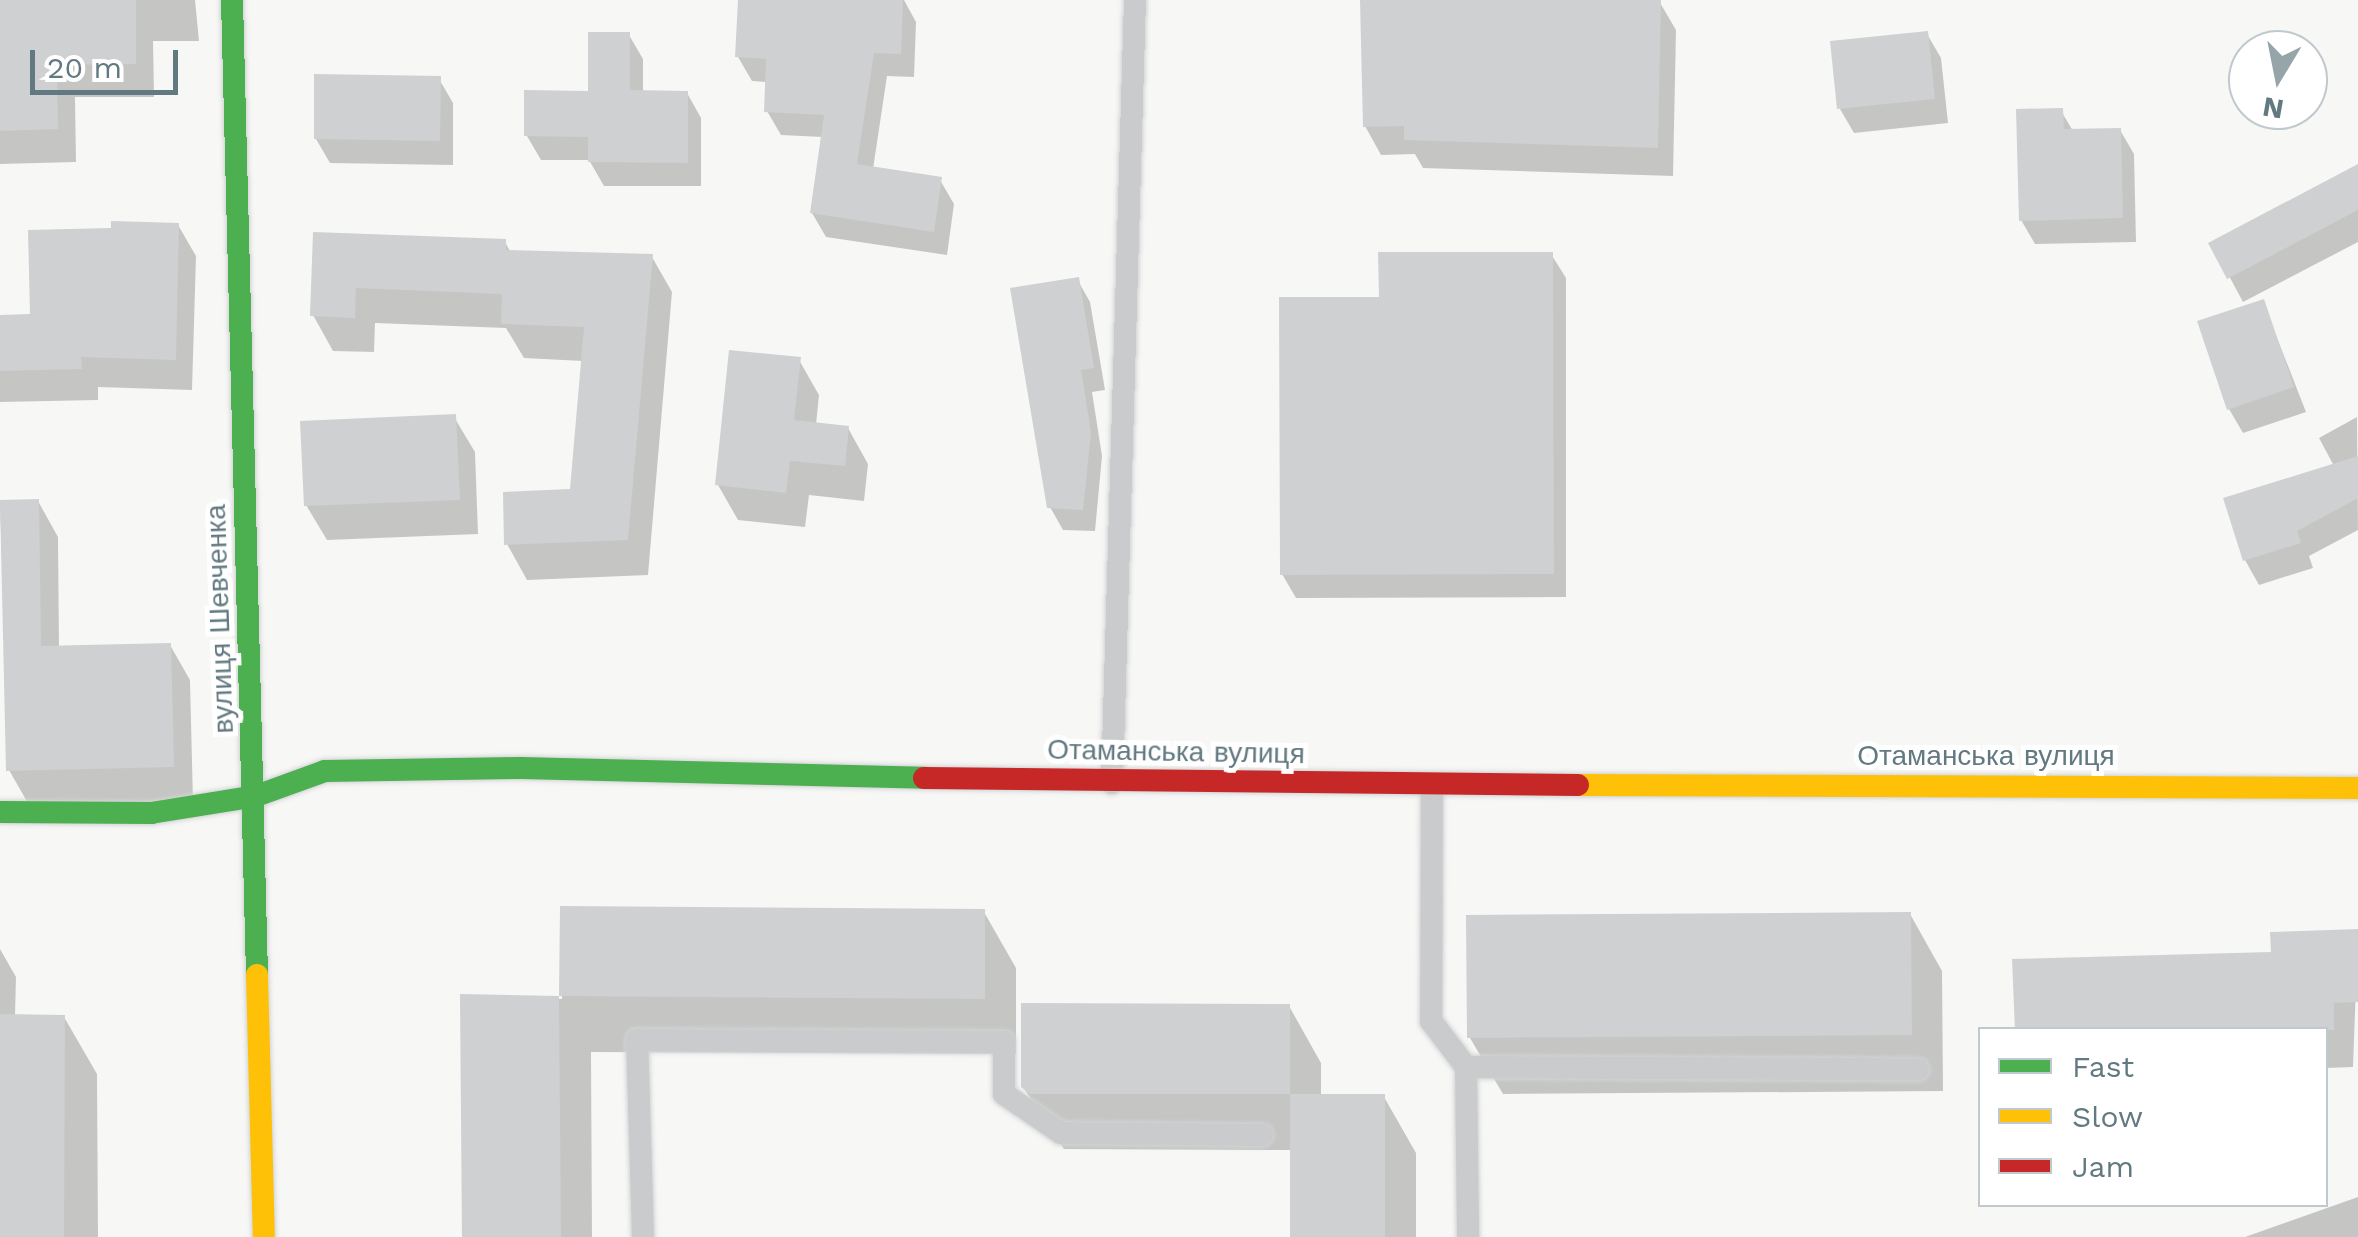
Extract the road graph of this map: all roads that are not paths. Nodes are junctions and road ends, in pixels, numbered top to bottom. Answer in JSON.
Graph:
{"nodes":[{"id":1,"x":232,"y":0,"type":"edge"},
{"id":2,"x":1135,"y":0,"type":"edge"},
{"id":3,"x":1112,"y":782,"type":"junction"},
{"id":4,"x":1432,"y":784,"type":"junction"},
{"id":5,"x":2358,"y":788,"type":"edge"},
{"id":6,"x":256,"y":796,"type":"junction"},
{"id":7,"x":0,"y":812,"type":"edge"},
{"id":8,"x":1466,"y":1068,"type":"junction"},
{"id":9,"x":1918,"y":1068,"type":"dead end"},
{"id":10,"x":1262,"y":1135,"type":"dead end"},
{"id":11,"x":264,"y":1237,"type":"edge"},
{"id":12,"x":643,"y":1237,"type":"edge"},
{"id":13,"x":1468,"y":1237,"type":"edge"}],
"edges":[{"from":1,"to":6,"type":"street","name":"вулиця Шевченка"},
{"from":2,"to":3,"type":"lane"},
{"from":3,"to":4,"type":"street","name":"Отаманська вулиця"},
{"from":3,"to":6,"type":"street","name":"Отаманська вулиця"},
{"from":4,"to":5,"type":"street","name":"Отаманська вулиця"},
{"from":4,"to":8,"type":"lane"},
{"from":6,"to":7,"type":"street","name":"Отаманська вулиця"},
{"from":6,"to":11,"type":"street","name":"вулиця Шевченка"},
{"from":8,"to":9,"type":"lane"},
{"from":8,"to":13,"type":"lane"},
{"from":10,"to":12,"type":"lane"}]}
